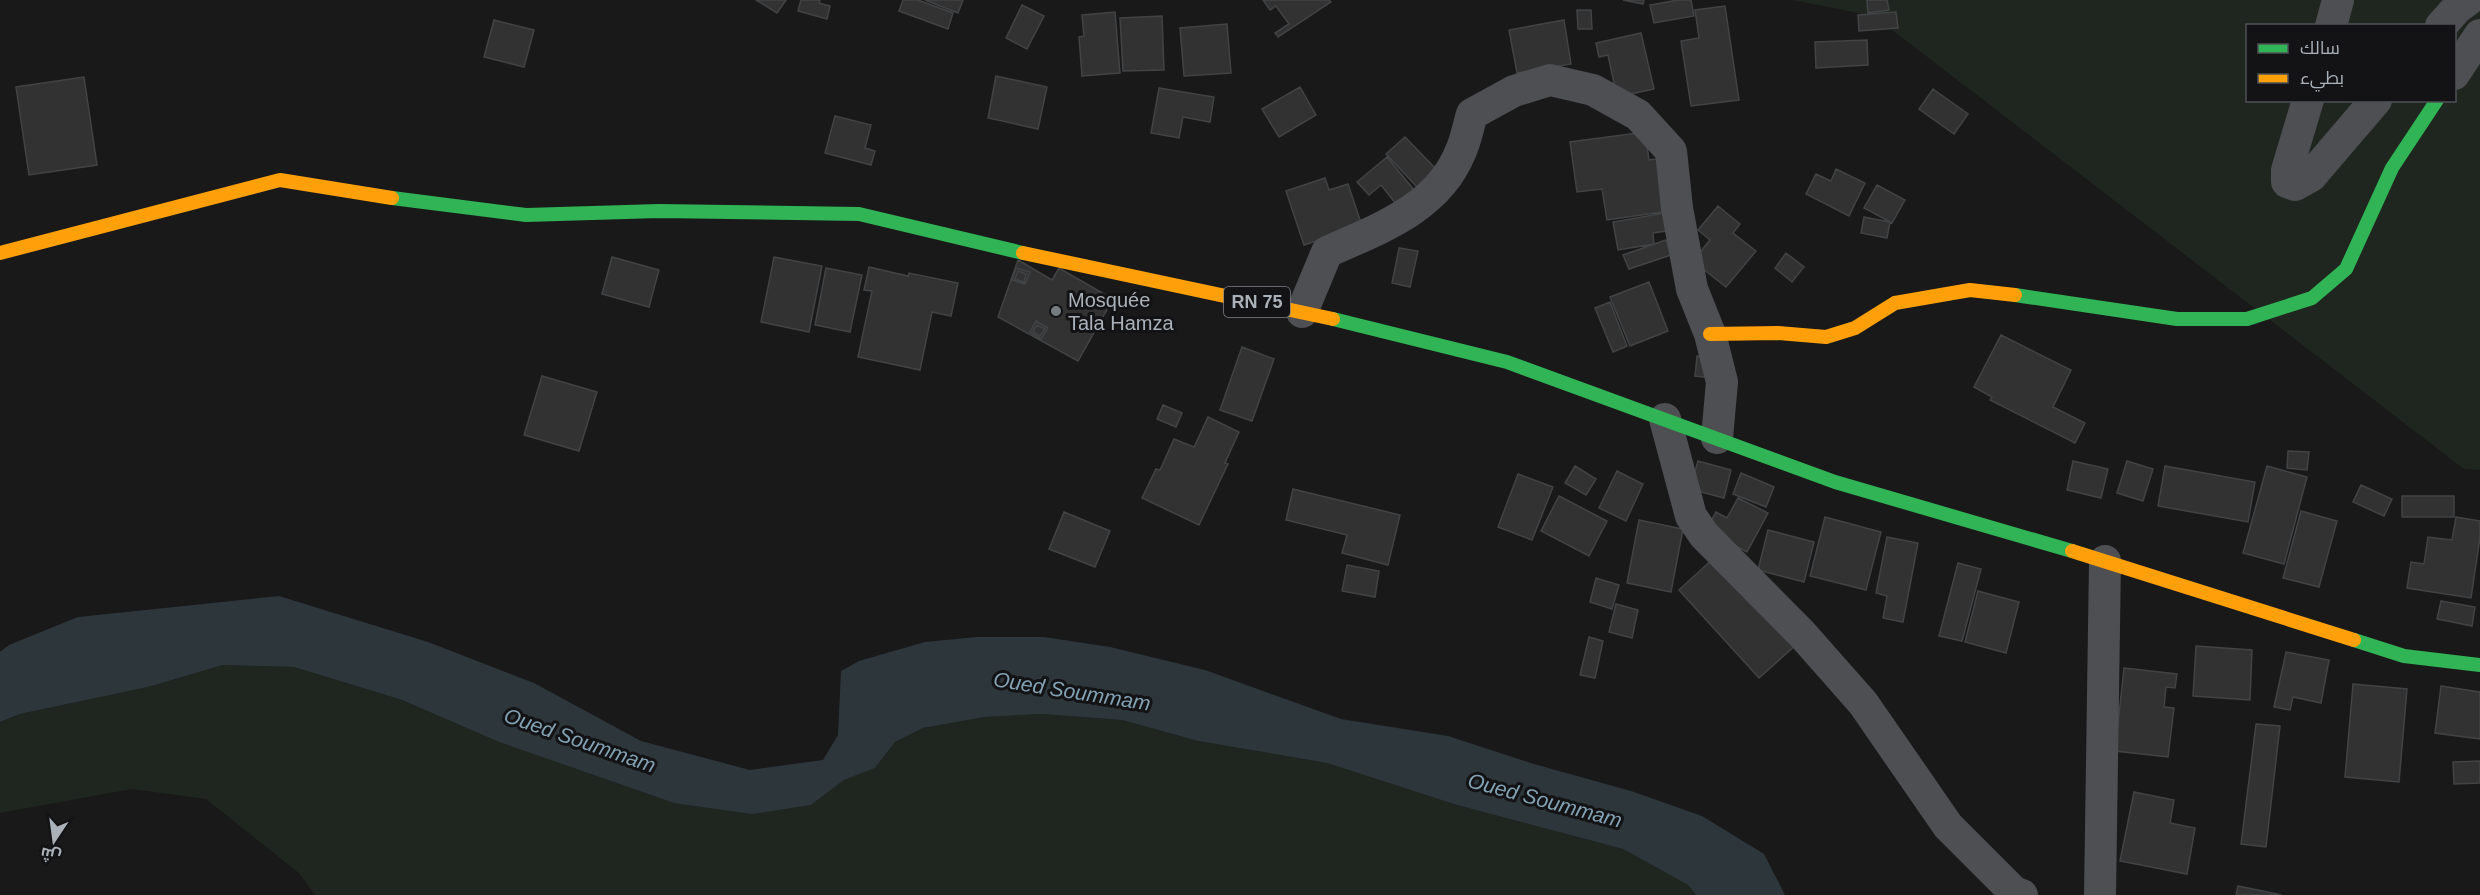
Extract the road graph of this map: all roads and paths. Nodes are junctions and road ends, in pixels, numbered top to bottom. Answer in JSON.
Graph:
{"nodes":[{"id":1,"x":2338,"y":0,"type":"edge"},
{"id":2,"x":2468,"y":0,"type":"edge"},
{"id":3,"x":2332,"y":24,"type":"edge"},
{"id":4,"x":2443,"y":24,"type":"edge"},
{"id":5,"x":2480,"y":35,"type":"edge"},
{"id":6,"x":2456,"y":71,"type":"edge"},
{"id":7,"x":2307,"y":102,"type":"edge"},
{"id":8,"x":2374,"y":102,"type":"edge"},
{"id":9,"x":2436,"y":102,"type":"edge"},
{"id":10,"x":0,"y":253,"type":"edge"},
{"id":11,"x":1302,"y":312,"type":"junction"},
{"id":12,"x":1710,"y":334,"type":"junction"},
{"id":13,"x":1665,"y":419,"type":"junction"},
{"id":14,"x":1717,"y":438,"type":"junction"},
{"id":15,"x":2106,"y":561,"type":"junction"},
{"id":16,"x":2480,"y":664,"type":"edge"},
{"id":17,"x":2022,"y":895,"type":"edge"},
{"id":18,"x":2100,"y":895,"type":"edge"}],
"edges":[{"from":1,"to":3,"type":"street"},
{"from":2,"to":4,"type":"street"},
{"from":5,"to":6,"type":"street"},
{"from":7,"to":8,"type":"street"},
{"from":9,"to":12,"type":"main road"},
{"from":10,"to":11,"type":"main road","number":"RN 75"},
{"from":11,"to":12,"type":"street"},
{"from":11,"to":13,"type":"main road","number":"RN 75"},
{"from":12,"to":14,"type":"street"},
{"from":13,"to":14,"type":"main road","number":"RN 75"},
{"from":13,"to":17,"type":"street"},
{"from":14,"to":15,"type":"main road","number":"RN 75"},
{"from":15,"to":16,"type":"main road","number":"RN 75"},
{"from":15,"to":18,"type":"street"}]}
